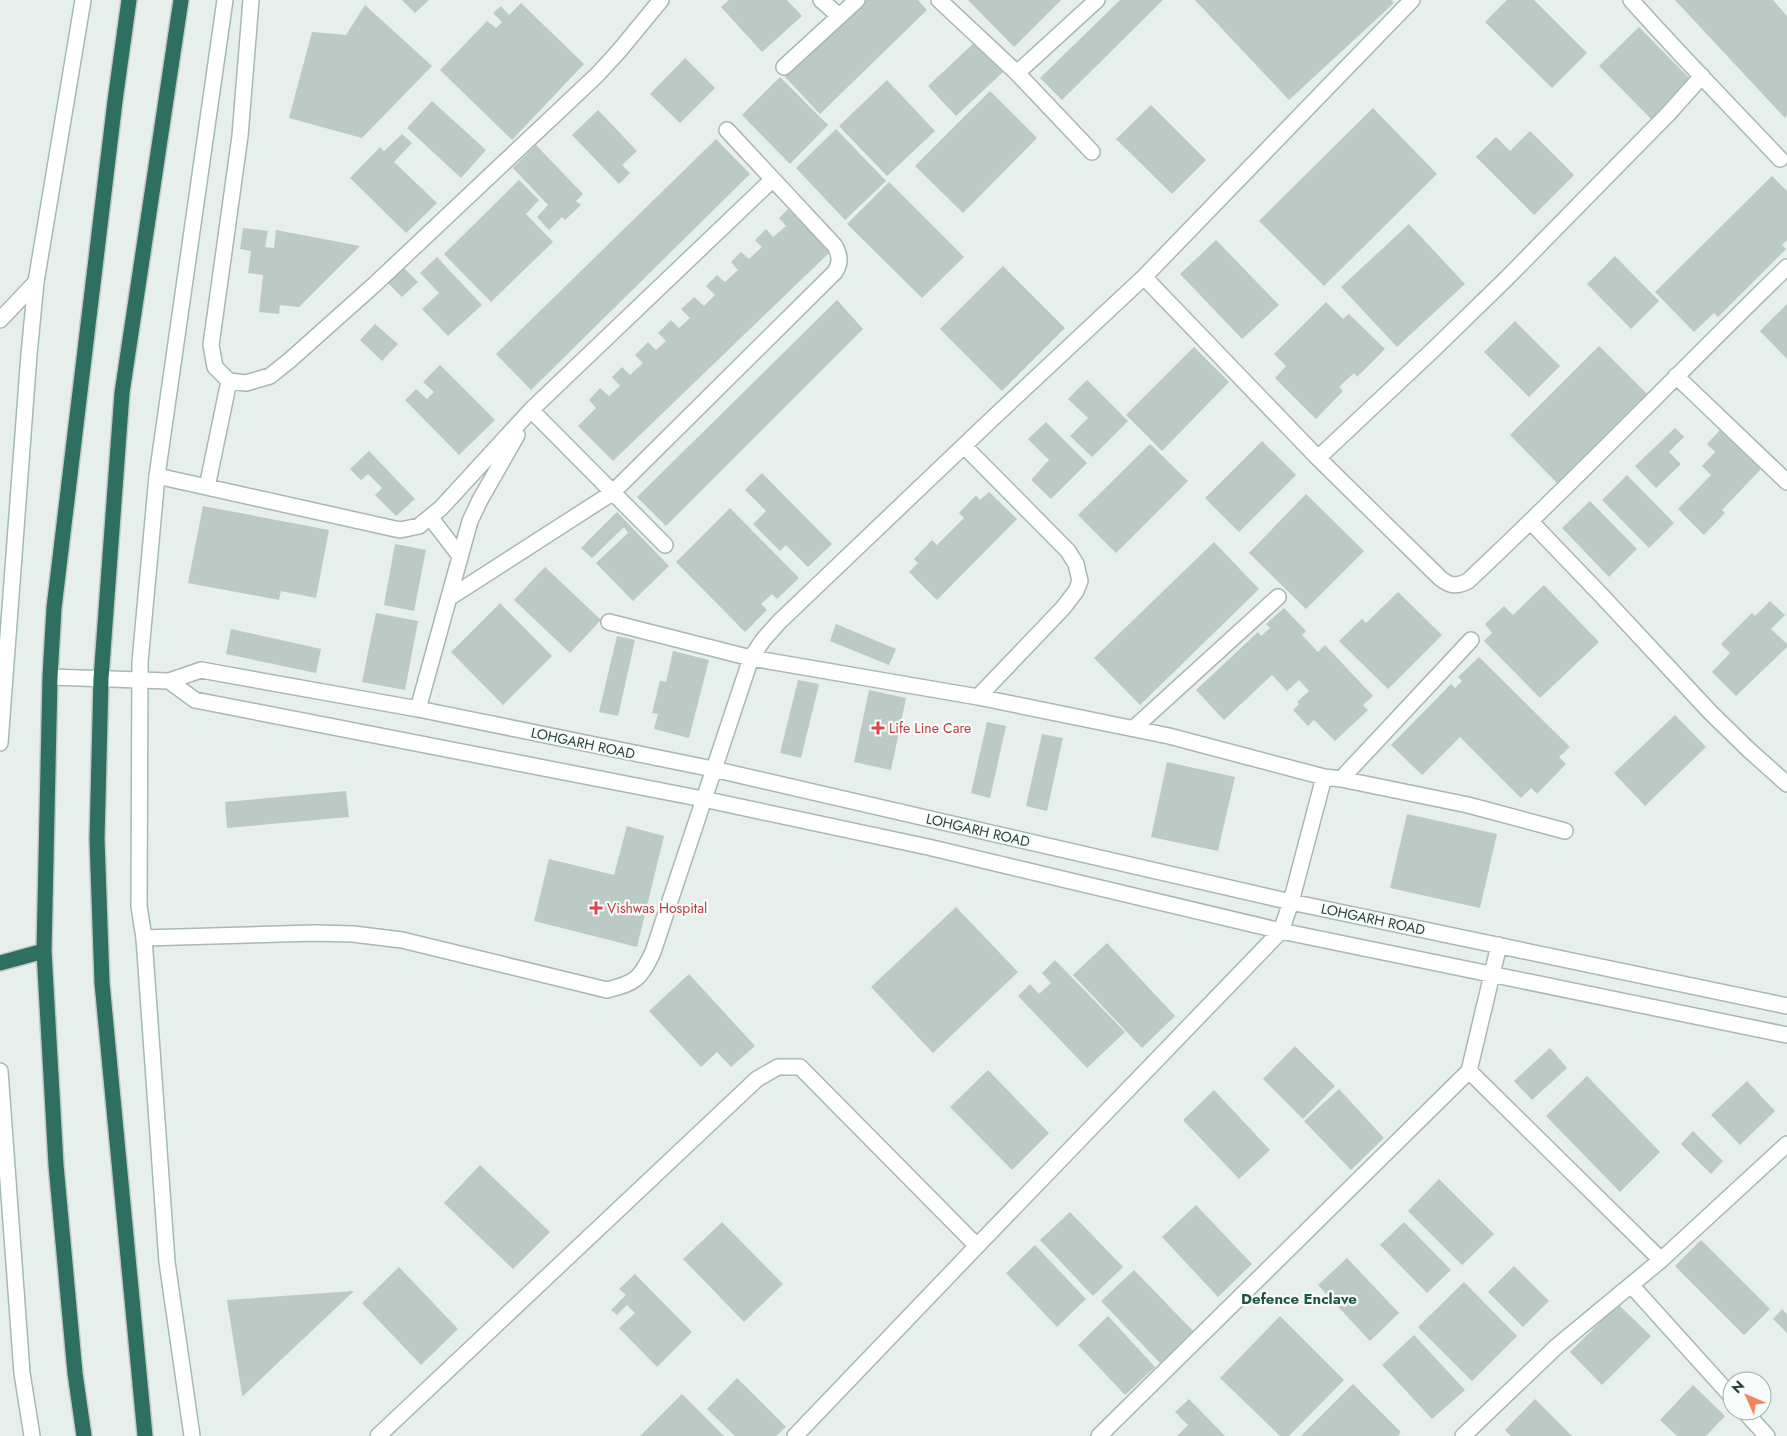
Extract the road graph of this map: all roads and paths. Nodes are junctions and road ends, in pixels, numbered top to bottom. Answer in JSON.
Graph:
{"nodes":[{"id":1,"x":83,"y":0,"type":"edge"},
{"id":2,"x":129,"y":0,"type":"edge"},
{"id":3,"x":181,"y":0,"type":"edge"},
{"id":4,"x":225,"y":0,"type":"edge"},
{"id":5,"x":251,"y":0,"type":"edge"},
{"id":6,"x":661,"y":0,"type":"edge"},
{"id":7,"x":821,"y":0,"type":"edge"},
{"id":8,"x":857,"y":0,"type":"edge"},
{"id":9,"x":939,"y":0,"type":"edge"},
{"id":10,"x":1097,"y":0,"type":"edge"},
{"id":11,"x":1412,"y":0,"type":"edge"},
{"id":12,"x":1631,"y":0,"type":"edge"},
{"id":13,"x":839,"y":16,"type":"junction"},
{"id":14,"x":784,"y":67,"type":"dead end"},
{"id":15,"x":1017,"y":73,"type":"junction"},
{"id":16,"x":1702,"y":76,"type":"junction"},
{"id":17,"x":727,"y":130,"type":"dead end"},
{"id":18,"x":1092,"y":152,"type":"dead end"},
{"id":19,"x":1785,"y":159,"type":"edge"},
{"id":20,"x":772,"y":180,"type":"junction"},
{"id":21,"x":1787,"y":267,"type":"edge"},
{"id":22,"x":1144,"y":277,"type":"junction"},
{"id":23,"x":36,"y":282,"type":"junction"},
{"id":24,"x":0,"y":320,"type":"edge"},
{"id":25,"x":1676,"y":376,"type":"junction"},
{"id":26,"x":229,"y":381,"type":"junction"},
{"id":27,"x":531,"y":410,"type":"junction"},
{"id":28,"x":964,"y":446,"type":"junction"},
{"id":29,"x":1318,"y":458,"type":"junction"},
{"id":30,"x":157,"y":476,"type":"junction"},
{"id":31,"x":1787,"y":482,"type":"edge"},
{"id":32,"x":207,"y":487,"type":"junction"},
{"id":33,"x":612,"y":493,"type":"junction"},
{"id":34,"x":430,"y":517,"type":"junction"},
{"id":35,"x":1531,"y":522,"type":"junction"},
{"id":36,"x":665,"y":545,"type":"dead end"},
{"id":37,"x":460,"y":556,"type":"junction"},
{"id":38,"x":1278,"y":597,"type":"dead end"},
{"id":39,"x":449,"y":598,"type":"junction"},
{"id":40,"x":609,"y":622,"type":"dead end"},
{"id":41,"x":1471,"y":640,"type":"dead end"},
{"id":42,"x":751,"y":658,"type":"junction"},
{"id":43,"x":50,"y":678,"type":"junction"},
{"id":44,"x":100,"y":679,"type":"junction"},
{"id":45,"x":140,"y":680,"type":"junction"},
{"id":46,"x":169,"y":681,"type":"junction"},
{"id":47,"x":978,"y":697,"type":"junction"},
{"id":48,"x":418,"y":709,"type":"junction"},
{"id":49,"x":1134,"y":728,"type":"junction"},
{"id":50,"x":0,"y":743,"type":"edge"},
{"id":51,"x":713,"y":770,"type":"junction"},
{"id":52,"x":1324,"y":777,"type":"junction"},
{"id":53,"x":1341,"y":779,"type":"junction"},
{"id":54,"x":1787,"y":784,"type":"edge"},
{"id":55,"x":703,"y":799,"type":"junction"},
{"id":56,"x":1565,"y":831,"type":"dead end"},
{"id":57,"x":1291,"y":902,"type":"junction"},
{"id":58,"x":1281,"y":931,"type":"junction"},
{"id":59,"x":144,"y":938,"type":"junction"},
{"id":60,"x":1499,"y":945,"type":"junction"},
{"id":61,"x":44,"y":951,"type":"junction"},
{"id":62,"x":0,"y":963,"type":"edge"},
{"id":63,"x":1492,"y":974,"type":"junction"},
{"id":64,"x":1787,"y":1006,"type":"edge"},
{"id":65,"x":1787,"y":1035,"type":"edge"},
{"id":66,"x":0,"y":1071,"type":"edge"},
{"id":67,"x":1469,"y":1072,"type":"junction"},
{"id":68,"x":1787,"y":1144,"type":"edge"},
{"id":69,"x":977,"y":1246,"type":"junction"},
{"id":70,"x":1661,"y":1260,"type":"junction"},
{"id":71,"x":1631,"y":1285,"type":"junction"},
{"id":72,"x":1722,"y":1386,"type":"edge"},
{"id":73,"x":1753,"y":1421,"type":"edge"},
{"id":74,"x":32,"y":1436,"type":"edge"},
{"id":75,"x":84,"y":1436,"type":"edge"},
{"id":76,"x":146,"y":1436,"type":"edge"},
{"id":77,"x":192,"y":1436,"type":"edge"},
{"id":78,"x":378,"y":1436,"type":"edge"},
{"id":79,"x":795,"y":1436,"type":"edge"},
{"id":80,"x":1099,"y":1436,"type":"edge"},
{"id":81,"x":1463,"y":1436,"type":"edge"},
{"id":82,"x":1767,"y":1436,"type":"edge"}],
"edges":[{"from":1,"to":23,"type":"street"},
{"from":2,"to":43,"type":"highway"},
{"from":3,"to":44,"type":"highway"},
{"from":4,"to":30,"type":"street"},
{"from":5,"to":26,"type":"street"},
{"from":6,"to":26,"type":"street"},
{"from":7,"to":13,"type":"street"},
{"from":8,"to":13,"type":"street"},
{"from":9,"to":15,"type":"street"},
{"from":10,"to":15,"type":"street"},
{"from":11,"to":22,"type":"street"},
{"from":12,"to":16,"type":"street"},
{"from":13,"to":14,"type":"street"},
{"from":15,"to":18,"type":"street"},
{"from":16,"to":19,"type":"street"},
{"from":16,"to":29,"type":"street"},
{"from":17,"to":20,"type":"street"},
{"from":20,"to":27,"type":"street"},
{"from":20,"to":33,"type":"street"},
{"from":21,"to":25,"type":"street"},
{"from":22,"to":28,"type":"street"},
{"from":22,"to":29,"type":"street"},
{"from":23,"to":24,"type":"street"},
{"from":23,"to":50,"type":"street"},
{"from":25,"to":31,"type":"street"},
{"from":25,"to":35,"type":"street"},
{"from":26,"to":32,"type":"street"},
{"from":27,"to":33,"type":"street"},
{"from":27,"to":34,"type":"street"},
{"from":27,"to":37,"type":"street"},
{"from":28,"to":42,"type":"street"},
{"from":28,"to":47,"type":"street"},
{"from":29,"to":35,"type":"street"},
{"from":30,"to":32,"type":"street"},
{"from":30,"to":45,"type":"street"},
{"from":32,"to":34,"type":"street"},
{"from":33,"to":36,"type":"street"},
{"from":33,"to":39,"type":"street"},
{"from":34,"to":37,"type":"street"},
{"from":35,"to":54,"type":"street"},
{"from":37,"to":39,"type":"street"},
{"from":38,"to":49,"type":"street"},
{"from":39,"to":48,"type":"street"},
{"from":40,"to":42,"type":"street"},
{"from":41,"to":53,"type":"street"},
{"from":42,"to":47,"type":"street"},
{"from":42,"to":51,"type":"street"},
{"from":43,"to":44,"type":"street"},
{"from":43,"to":61,"type":"highway"},
{"from":44,"to":45,"type":"street"},
{"from":44,"to":76,"type":"highway"},
{"from":45,"to":46,"type":"street"},
{"from":45,"to":59,"type":"street"},
{"from":46,"to":48,"type":"street","name":"LOHGARH ROAD"},
{"from":46,"to":55,"type":"street"},
{"from":47,"to":49,"type":"street"},
{"from":48,"to":51,"type":"street","name":"LOHGARH ROAD"},
{"from":49,"to":52,"type":"street"},
{"from":51,"to":55,"type":"street"},
{"from":51,"to":57,"type":"street","name":"LOHGARH ROAD"},
{"from":52,"to":53,"type":"street"},
{"from":52,"to":57,"type":"street"},
{"from":53,"to":56,"type":"street"},
{"from":55,"to":58,"type":"street"},
{"from":55,"to":59,"type":"street"},
{"from":57,"to":58,"type":"street"},
{"from":57,"to":60,"type":"street","name":"LOHGARH ROAD"},
{"from":58,"to":63,"type":"street"},
{"from":58,"to":69,"type":"street"},
{"from":59,"to":77,"type":"street"},
{"from":60,"to":63,"type":"street"},
{"from":60,"to":64,"type":"street","name":"LOHGARH ROAD"},
{"from":61,"to":62,"type":"highway"},
{"from":61,"to":75,"type":"highway"},
{"from":63,"to":65,"type":"street"},
{"from":63,"to":67,"type":"street"},
{"from":66,"to":74,"type":"street"},
{"from":67,"to":70,"type":"street"},
{"from":67,"to":80,"type":"street"},
{"from":68,"to":70,"type":"street"},
{"from":69,"to":78,"type":"street"},
{"from":69,"to":79,"type":"street"},
{"from":70,"to":71,"type":"street"},
{"from":71,"to":72,"type":"street"},
{"from":71,"to":81,"type":"street"},
{"from":73,"to":82,"type":"street"}]}
